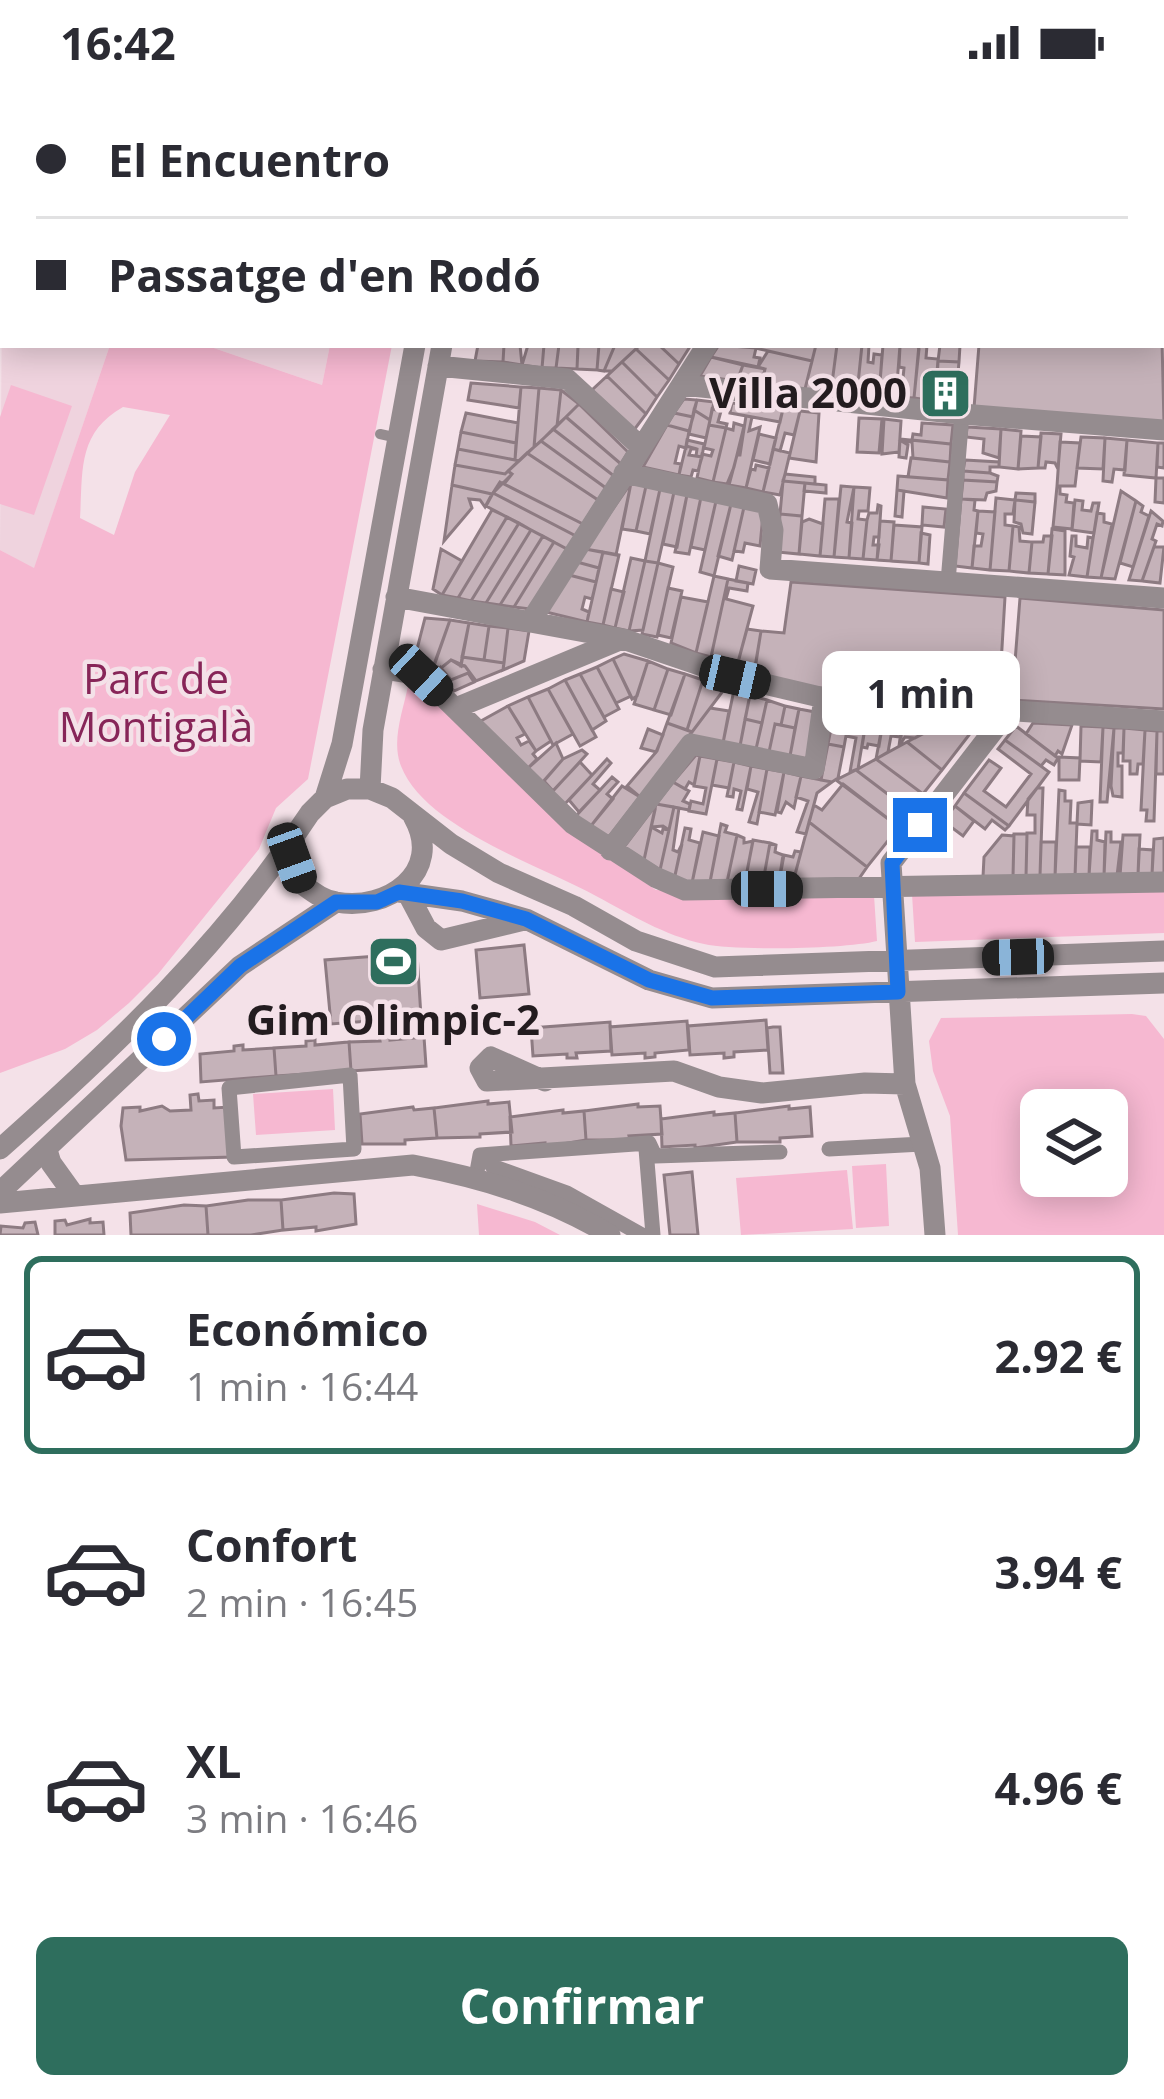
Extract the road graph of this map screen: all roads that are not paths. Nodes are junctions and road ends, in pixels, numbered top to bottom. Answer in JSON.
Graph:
{"nodes":[{"id":1,"x":415,"y":348,"type":"edge"},
{"id":2,"x":705,"y":348,"type":"edge"},
{"id":3,"x":440,"y":356,"type":"edge"},
{"id":4,"x":682,"y":385,"type":"junction"},
{"id":5,"x":962,"y":414,"type":"junction"},
{"id":6,"x":1164,"y":430,"type":"edge"},
{"id":7,"x":641,"y":447,"type":"junction"},
{"id":8,"x":624,"y":473,"type":"junction"},
{"id":9,"x":948,"y":582,"type":"junction"},
{"id":10,"x":396,"y":597,"type":"junction"},
{"id":11,"x":1164,"y":598,"type":"edge"},
{"id":12,"x":531,"y":621,"type":"junction"},
{"id":13,"x":622,"y":639,"type":"junction"},
{"id":14,"x":382,"y":669,"type":"junction"},
{"id":15,"x":824,"y":698,"type":"junction"},
{"id":16,"x":456,"y":708,"type":"junction"},
{"id":17,"x":1007,"y":713,"type":"junction"},
{"id":18,"x":1164,"y":721,"type":"edge"},
{"id":19,"x":370,"y":789,"type":"junction"},
{"id":20,"x":325,"y":798,"type":"junction"},
{"id":21,"x":410,"y":811,"type":"junction"},
{"id":22,"x":295,"y":835,"type":"junction"},
{"id":23,"x":610,"y":850,"type":"junction"},
{"id":24,"x":1164,"y":882,"type":"edge"},
{"id":25,"x":891,"y":888,"type":"junction"},
{"id":26,"x":403,"y":893,"type":"junction"},
{"id":27,"x":336,"y":902,"type":"junction"},
{"id":28,"x":526,"y":919,"type":"junction"},
{"id":29,"x":1164,"y":951,"type":"edge"},
{"id":30,"x":896,"y":963,"type":"junction"},
{"id":31,"x":1164,"y":983,"type":"edge"},
{"id":32,"x":898,"y":992,"type":"junction"},
{"id":33,"x":544,"y":1081,"type":"dead end"},
{"id":34,"x":905,"y":1084,"type":"junction"},
{"id":35,"x":68,"y":1088,"type":"junction"},
{"id":36,"x":229,"y":1088,"type":"joint"},
{"id":37,"x":922,"y":1144,"type":"junction"},
{"id":38,"x":0,"y":1149,"type":"edge"},
{"id":39,"x":829,"y":1149,"type":"dead end"},
{"id":40,"x":47,"y":1150,"type":"junction"},
{"id":41,"x":780,"y":1152,"type":"dead end"},
{"id":42,"x":476,"y":1177,"type":"junction"},
{"id":43,"x":0,"y":1192,"type":"edge"},
{"id":44,"x":74,"y":1195,"type":"junction"},
{"id":45,"x":0,"y":1203,"type":"edge"},
{"id":46,"x":610,"y":1235,"type":"edge"},
{"id":47,"x":641,"y":1235,"type":"edge"},
{"id":48,"x":653,"y":1235,"type":"edge"},
{"id":49,"x":935,"y":1235,"type":"edge"}],
"edges":[{"from":1,"to":20,"type":"street"},
{"from":2,"to":4,"type":"street"},
{"from":3,"to":7,"type":"street"},
{"from":3,"to":10,"type":"street"},
{"from":4,"to":5,"type":"street"},
{"from":4,"to":7,"type":"street"},
{"from":5,"to":6,"type":"street"},
{"from":5,"to":9,"type":"street"},
{"from":7,"to":8,"type":"street"},
{"from":8,"to":9,"type":"street"},
{"from":8,"to":12,"type":"street"},
{"from":9,"to":11,"type":"street"},
{"from":10,"to":12,"type":"street"},
{"from":10,"to":14,"type":"street"},
{"from":12,"to":13,"type":"street"},
{"from":13,"to":15,"type":"street"},
{"from":13,"to":16,"type":"street"},
{"from":14,"to":16,"type":"street"},
{"from":14,"to":19,"type":"street"},
{"from":15,"to":17,"type":"street"},
{"from":15,"to":23,"type":"street"},
{"from":16,"to":23,"type":"street"},
{"from":17,"to":18,"type":"street"},
{"from":17,"to":25,"type":"street"},
{"from":19,"to":20,"type":"street"},
{"from":19,"to":21,"type":"street"},
{"from":20,"to":22,"type":"street"},
{"from":21,"to":26,"type":"street"},
{"from":21,"to":30,"type":"street"},
{"from":22,"to":27,"type":"street"},
{"from":22,"to":35,"type":"street"},
{"from":23,"to":25,"type":"street"},
{"from":24,"to":25,"type":"street"},
{"from":25,"to":30,"type":"street"},
{"from":26,"to":27,"type":"street"},
{"from":26,"to":28,"type":"street"},
{"from":26,"to":28,"type":"street"},
{"from":27,"to":40,"type":"street"},
{"from":28,"to":32,"type":"street"},
{"from":29,"to":30,"type":"street"},
{"from":30,"to":32,"type":"street"},
{"from":31,"to":32,"type":"street"},
{"from":32,"to":34,"type":"street"},
{"from":33,"to":34,"type":"street"},
{"from":34,"to":37,"type":"street"},
{"from":35,"to":38,"type":"street"},
{"from":35,"to":40,"type":"street"},
{"from":36,"to":36,"type":"street"},
{"from":37,"to":39,"type":"street"},
{"from":37,"to":49,"type":"street"},
{"from":40,"to":43,"type":"street"},
{"from":40,"to":44,"type":"street"},
{"from":41,"to":42,"type":"street"},
{"from":42,"to":44,"type":"street"},
{"from":42,"to":46,"type":"street"},
{"from":44,"to":45,"type":"street"},
{"from":47,"to":48,"type":"street"}]}
